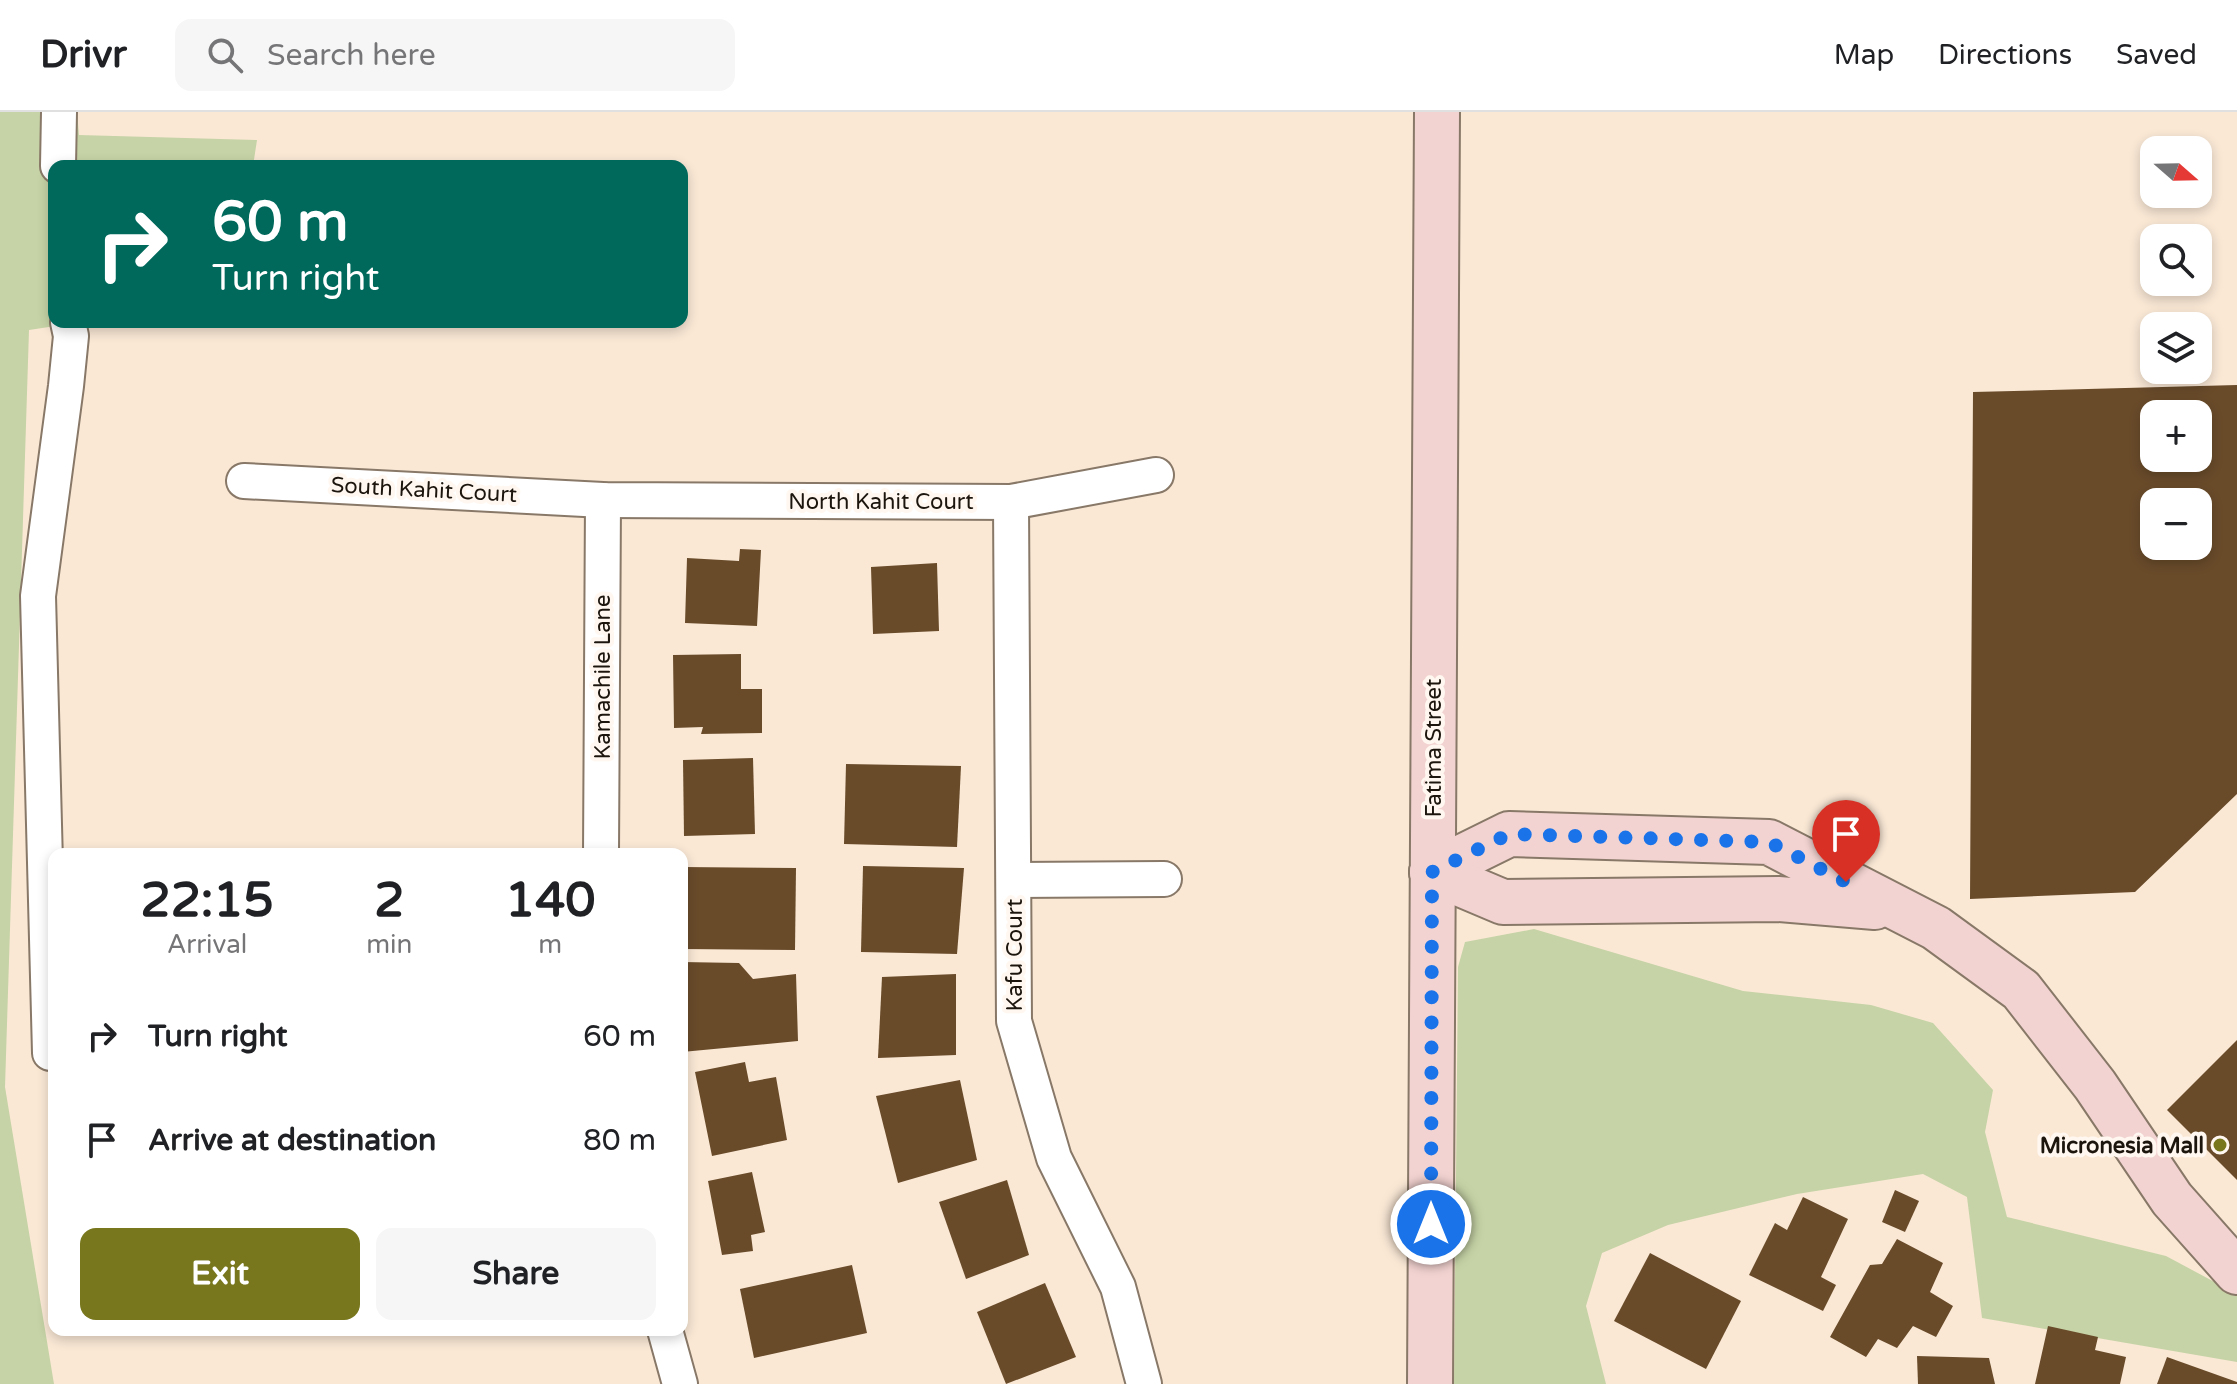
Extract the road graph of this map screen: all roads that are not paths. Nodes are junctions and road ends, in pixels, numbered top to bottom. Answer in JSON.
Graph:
{"nodes":[{"id":1,"x":59,"y":112,"type":"edge"},
{"id":2,"x":1437,"y":112,"type":"edge"},
{"id":3,"x":58,"y":160,"type":"edge"},
{"id":4,"x":69,"y":328,"type":"edge"},
{"id":5,"x":1156,"y":475,"type":"dead end"},
{"id":6,"x":244,"y":481,"type":"dead end"},
{"id":7,"x":603,"y":500,"type":"junction"},
{"id":8,"x":1011,"y":502,"type":"junction"},
{"id":9,"x":601,"y":848,"type":"edge"},
{"id":10,"x":1432,"y":872,"type":"junction"},
{"id":11,"x":1164,"y":879,"type":"dead end"},
{"id":12,"x":1014,"y":880,"type":"junction"},
{"id":13,"x":1897,"y":909,"type":"junction"},
{"id":14,"x":48,"y":977,"type":"edge"},
{"id":15,"x":2237,"y":1272,"type":"edge"},
{"id":16,"x":667,"y":1336,"type":"edge"},
{"id":17,"x":680,"y":1384,"type":"edge"},
{"id":18,"x":1144,"y":1384,"type":"edge"},
{"id":19,"x":1430,"y":1384,"type":"edge"}],
"edges":[{"from":1,"to":3,"type":"street"},
{"from":2,"to":10,"type":"street","name":"Fatima Street"},
{"from":4,"to":14,"type":"street"},
{"from":5,"to":8,"type":"street","name":"North Kahit Court"},
{"from":6,"to":7,"type":"street","name":"South Kahit Court"},
{"from":7,"to":8,"type":"street","name":"North Kahit Court"},
{"from":7,"to":9,"type":"street","name":"Kamachile Lane"},
{"from":8,"to":12,"type":"street","name":"Kafu Court"},
{"from":10,"to":13,"type":"street"},
{"from":10,"to":13,"type":"street"},
{"from":10,"to":19,"type":"street","name":"Fatima Street"},
{"from":11,"to":12,"type":"street"},
{"from":12,"to":18,"type":"street","name":"Kafu Court"},
{"from":13,"to":15,"type":"street"},
{"from":16,"to":17,"type":"street"}]}
